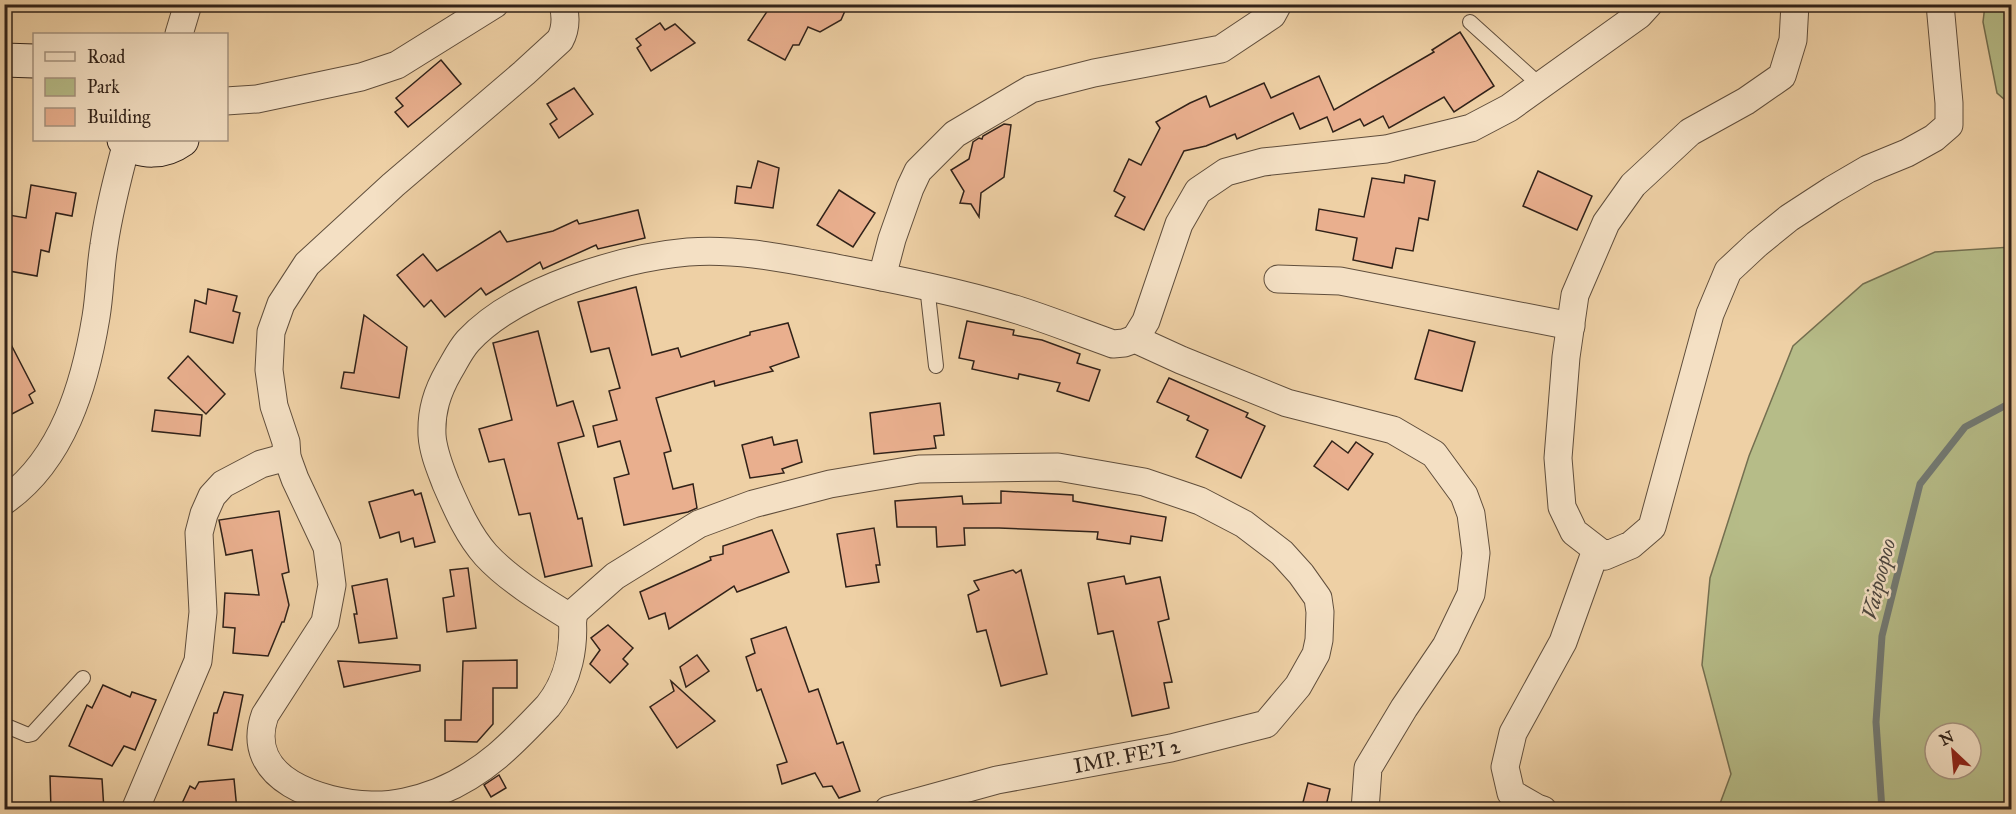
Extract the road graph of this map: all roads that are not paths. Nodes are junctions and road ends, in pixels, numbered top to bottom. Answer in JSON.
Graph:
{"nodes":[{"id":1,"x":188,"y":4,"type":"edge"},
{"id":2,"x":495,"y":4,"type":"edge"},
{"id":3,"x":563,"y":4,"type":"edge"},
{"id":4,"x":1278,"y":4,"type":"edge"},
{"id":5,"x":1649,"y":4,"type":"edge"},
{"id":6,"x":1795,"y":4,"type":"edge"},
{"id":7,"x":1940,"y":4,"type":"edge"},
{"id":8,"x":1470,"y":22,"type":"dead end"},
{"id":9,"x":179,"y":33,"type":"edge"},
{"id":10,"x":4,"y":60,"type":"edge"},
{"id":11,"x":33,"y":61,"type":"edge"},
{"id":12,"x":1541,"y":86,"type":"junction"},
{"id":13,"x":228,"y":101,"type":"edge"},
{"id":14,"x":125,"y":141,"type":"edge"},
{"id":15,"x":180,"y":141,"type":"edge"},
{"id":16,"x":882,"y":277,"type":"junction"},
{"id":17,"x":1278,"y":279,"type":"dead end"},
{"id":18,"x":927,"y":286,"type":"junction"},
{"id":19,"x":1570,"y":326,"type":"junction"},
{"id":20,"x":1135,"y":339,"type":"junction"},
{"id":21,"x":936,"y":366,"type":"dead end"},
{"id":22,"x":287,"y":457,"type":"junction"},
{"id":23,"x":4,"y":501,"type":"edge"},
{"id":24,"x":1596,"y":549,"type":"junction"},
{"id":25,"x":573,"y":619,"type":"junction"},
{"id":26,"x":83,"y":678,"type":"dead end"},
{"id":27,"x":4,"y":725,"type":"edge"},
{"id":28,"x":135,"y":810,"type":"edge"},
{"id":29,"x":888,"y":810,"type":"edge"},
{"id":30,"x":1365,"y":810,"type":"edge"},
{"id":31,"x":1544,"y":810,"type":"edge"}],
"edges":[{"from":1,"to":9,"type":"street"},
{"from":2,"to":13,"type":"street"},
{"from":3,"to":22,"type":"street"},
{"from":4,"to":16,"type":"street"},
{"from":5,"to":12,"type":"street"},
{"from":6,"to":19,"type":"street"},
{"from":7,"to":24,"type":"street"},
{"from":8,"to":12,"type":"lane"},
{"from":10,"to":11,"type":"main road"},
{"from":12,"to":20,"type":"street"},
{"from":14,"to":15,"type":"main road"},
{"from":14,"to":23,"type":"street"},
{"from":16,"to":18,"type":"street"},
{"from":16,"to":25,"type":"street"},
{"from":17,"to":19,"type":"street"},
{"from":18,"to":20,"type":"street"},
{"from":18,"to":21,"type":"lane"},
{"from":19,"to":24,"type":"street"},
{"from":20,"to":30,"type":"street"},
{"from":22,"to":25,"type":"street"},
{"from":22,"to":28,"type":"street"},
{"from":24,"to":31,"type":"street"},
{"from":25,"to":29,"type":"street","name":"IMP. FE'I 2"},
{"from":26,"to":27,"type":"lane"}]}
